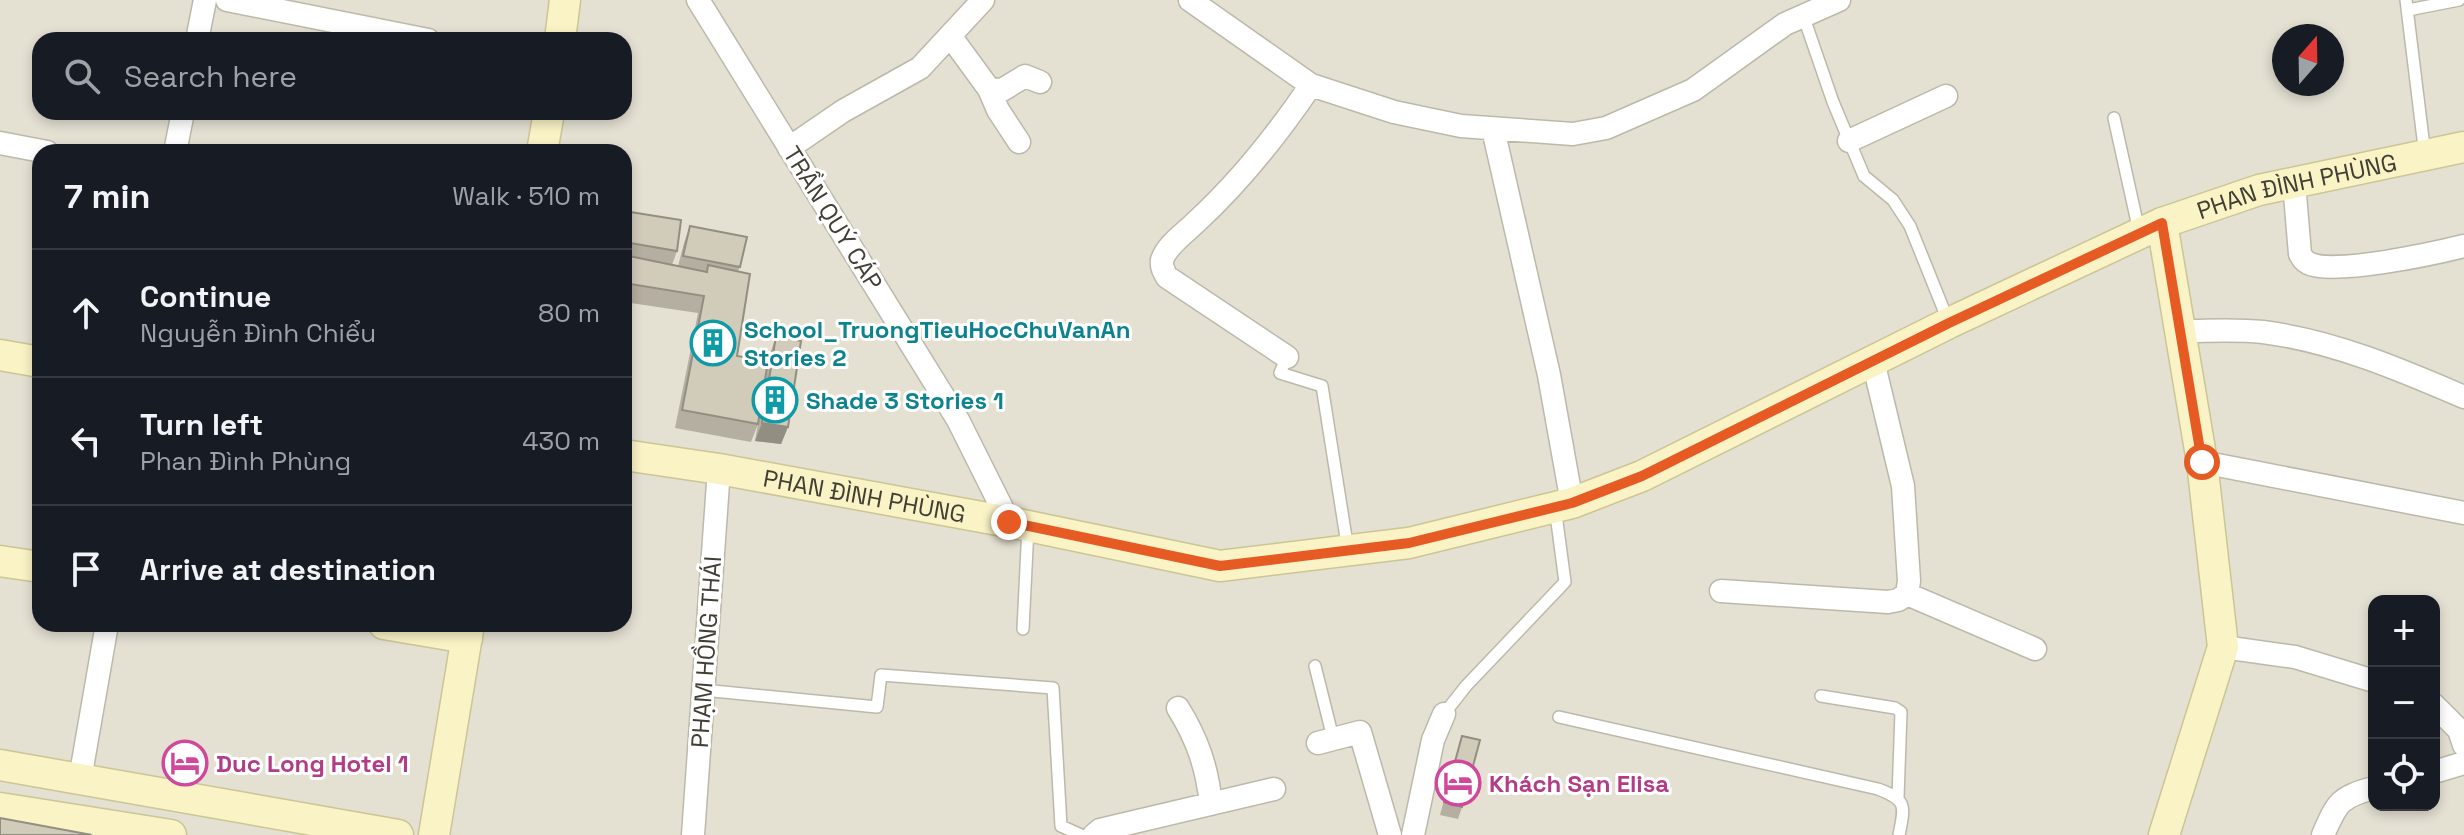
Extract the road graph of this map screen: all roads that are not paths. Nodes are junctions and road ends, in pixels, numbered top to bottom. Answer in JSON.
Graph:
{"nodes":[{"id":1,"x":205,"y":0,"type":"edge"},
{"id":2,"x":227,"y":0,"type":"edge"},
{"id":3,"x":565,"y":0,"type":"edge"},
{"id":4,"x":698,"y":0,"type":"edge"},
{"id":5,"x":983,"y":0,"type":"edge"},
{"id":6,"x":1190,"y":0,"type":"edge"},
{"id":7,"x":1839,"y":0,"type":"edge"},
{"id":8,"x":2459,"y":0,"type":"edge"},
{"id":9,"x":2407,"y":5,"type":"edge"},
{"id":10,"x":1803,"y":15,"type":"junction"},
{"id":11,"x":199,"y":32,"type":"edge"},
{"id":12,"x":388,"y":32,"type":"edge"},
{"id":13,"x":561,"y":32,"type":"edge"},
{"id":14,"x":951,"y":37,"type":"junction"},
{"id":15,"x":1040,"y":82,"type":"dead end"},
{"id":16,"x":1311,"y":85,"type":"junction"},
{"id":17,"x":989,"y":89,"type":"junction"},
{"id":18,"x":1946,"y":96,"type":"dead end"},
{"id":19,"x":2114,"y":118,"type":"dead end"},
{"id":20,"x":181,"y":120,"type":"edge"},
{"id":21,"x":548,"y":120,"type":"edge"},
{"id":22,"x":1493,"y":129,"type":"junction"},
{"id":23,"x":1849,"y":141,"type":"junction"},
{"id":24,"x":1019,"y":142,"type":"dead end"},
{"id":25,"x":0,"y":143,"type":"edge"},
{"id":26,"x":177,"y":144,"type":"edge"},
{"id":27,"x":543,"y":144,"type":"edge"},
{"id":28,"x":2464,"y":147,"type":"edge"},
{"id":29,"x":789,"y":148,"type":"junction"},
{"id":30,"x":32,"y":149,"type":"edge"},
{"id":31,"x":2425,"y":155,"type":"junction"},
{"id":32,"x":2294,"y":183,"type":"junction"},
{"id":33,"x":2151,"y":228,"type":"junction"},
{"id":34,"x":2464,"y":246,"type":"edge"},
{"id":35,"x":1949,"y":323,"type":"junction"},
{"id":36,"x":2182,"y":331,"type":"junction"},
{"id":37,"x":0,"y":355,"type":"edge"},
{"id":38,"x":1287,"y":357,"type":"joint"},
{"id":39,"x":32,"y":361,"type":"edge"},
{"id":40,"x":1873,"y":361,"type":"junction"},
{"id":41,"x":2464,"y":397,"type":"edge"},
{"id":42,"x":632,"y":456,"type":"edge"},
{"id":43,"x":2202,"y":462,"type":"junction"},
{"id":44,"x":719,"y":469,"type":"junction"},
{"id":45,"x":1563,"y":505,"type":"junction"},
{"id":46,"x":2464,"y":513,"type":"edge"},
{"id":47,"x":1019,"y":524,"type":"junction"},
{"id":48,"x":1348,"y":550,"type":"junction"},
{"id":49,"x":0,"y":561,"type":"edge"},
{"id":50,"x":32,"y":566,"type":"edge"},
{"id":51,"x":1721,"y":591,"type":"dead end"},
{"id":52,"x":1907,"y":594,"type":"junction"},
{"id":53,"x":1023,"y":629,"type":"dead end"},
{"id":54,"x":106,"y":632,"type":"edge"},
{"id":55,"x":468,"y":632,"type":"edge"},
{"id":56,"x":2223,"y":647,"type":"junction"},
{"id":57,"x":2035,"y":649,"type":"dead end"},
{"id":58,"x":1315,"y":666,"type":"dead end"},
{"id":59,"x":2368,"y":679,"type":"edge"},
{"id":60,"x":703,"y":690,"type":"junction"},
{"id":61,"x":1821,"y":696,"type":"dead end"},
{"id":62,"x":1178,"y":708,"type":"dead end"},
{"id":63,"x":2440,"y":711,"type":"edge"},
{"id":64,"x":1444,"y":714,"type":"joint"},
{"id":65,"x":1559,"y":717,"type":"dead end"},
{"id":66,"x":1326,"y":741,"type":"joint"},
{"id":67,"x":2464,"y":745,"type":"edge"},
{"id":68,"x":2464,"y":763,"type":"edge"},
{"id":69,"x":0,"y":765,"type":"edge"},
{"id":70,"x":2440,"y":770,"type":"edge"},
{"id":71,"x":80,"y":779,"type":"junction"},
{"id":72,"x":1274,"y":789,"type":"dead end"},
{"id":73,"x":2368,"y":790,"type":"edge"},
{"id":74,"x":1898,"y":797,"type":"junction"},
{"id":75,"x":1211,"y":804,"type":"junction"},
{"id":76,"x":0,"y":808,"type":"edge"},
{"id":77,"x":171,"y":835,"type":"edge"},
{"id":78,"x":398,"y":835,"type":"edge"},
{"id":79,"x":434,"y":835,"type":"edge"},
{"id":80,"x":693,"y":835,"type":"edge"},
{"id":81,"x":1081,"y":835,"type":"edge"},
{"id":82,"x":1094,"y":835,"type":"edge"},
{"id":83,"x":1390,"y":835,"type":"edge"},
{"id":84,"x":1413,"y":835,"type":"edge"},
{"id":85,"x":1899,"y":835,"type":"edge"},
{"id":86,"x":2164,"y":835,"type":"edge"},
{"id":87,"x":2323,"y":835,"type":"edge"}],
"edges":[{"from":1,"to":11,"type":"street"},
{"from":2,"to":12,"type":"street"},
{"from":3,"to":13,"type":"street"},
{"from":4,"to":29,"type":"street","name":"TRẦN QUÝ CÁP"},
{"from":5,"to":14,"type":"street"},
{"from":6,"to":16,"type":"street"},
{"from":7,"to":10,"type":"street"},
{"from":8,"to":9,"type":"lane"},
{"from":9,"to":31,"type":"lane"},
{"from":10,"to":22,"type":"street"},
{"from":10,"to":23,"type":"lane"},
{"from":14,"to":17,"type":"street"},
{"from":14,"to":29,"type":"street"},
{"from":15,"to":17,"type":"street"},
{"from":16,"to":22,"type":"street"},
{"from":16,"to":38,"type":"street"},
{"from":17,"to":24,"type":"street"},
{"from":18,"to":23,"type":"street"},
{"from":19,"to":33,"type":"lane"},
{"from":20,"to":26,"type":"street"},
{"from":21,"to":27,"type":"street"},
{"from":22,"to":45,"type":"street"},
{"from":23,"to":35,"type":"lane"},
{"from":25,"to":30,"type":"street"},
{"from":28,"to":31,"type":"street","name":"PHAN ĐÌNH PHÙNG"},
{"from":29,"to":47,"type":"street","name":"TRẦN QUÝ CÁP"},
{"from":31,"to":32,"type":"street","name":"PHAN ĐÌNH PHÙNG"},
{"from":32,"to":33,"type":"street","name":"PHAN ĐÌNH PHÙNG"},
{"from":32,"to":34,"type":"street"},
{"from":33,"to":35,"type":"street","name":"PHAN ĐÌNH PHÙNG"},
{"from":33,"to":36,"type":"street"},
{"from":35,"to":40,"type":"street","name":"PHAN ĐÌNH PHÙNG"},
{"from":36,"to":41,"type":"street"},
{"from":36,"to":43,"type":"street"},
{"from":37,"to":39,"type":"street"},
{"from":38,"to":48,"type":"lane"},
{"from":40,"to":45,"type":"street","name":"PHAN ĐÌNH PHÙNG"},
{"from":40,"to":52,"type":"street"},
{"from":42,"to":44,"type":"street","name":"PHAN ĐÌNH PHÙNG"},
{"from":43,"to":46,"type":"street"},
{"from":43,"to":56,"type":"street"},
{"from":44,"to":47,"type":"street","name":"PHAN ĐÌNH PHÙNG"},
{"from":44,"to":60,"type":"street","name":"PHẠM HỒNG THÁI"},
{"from":45,"to":48,"type":"street","name":"PHAN ĐÌNH PHÙNG"},
{"from":45,"to":64,"type":"lane"},
{"from":47,"to":48,"type":"street","name":"PHAN ĐÌNH PHÙNG"},
{"from":47,"to":53,"type":"lane"},
{"from":49,"to":50,"type":"street"},
{"from":51,"to":52,"type":"street"},
{"from":52,"to":57,"type":"street"},
{"from":54,"to":71,"type":"street"},
{"from":55,"to":79,"type":"street"},
{"from":56,"to":59,"type":"street"},
{"from":56,"to":86,"type":"street"},
{"from":58,"to":66,"type":"lane"},
{"from":60,"to":80,"type":"street","name":"PHẠM HỒNG THÁI"},
{"from":60,"to":81,"type":"lane"},
{"from":61,"to":74,"type":"lane"},
{"from":62,"to":75,"type":"street"},
{"from":63,"to":67,"type":"street"},
{"from":64,"to":84,"type":"street"},
{"from":65,"to":74,"type":"lane"},
{"from":66,"to":83,"type":"street"},
{"from":68,"to":70,"type":"street"},
{"from":69,"to":71,"type":"street"},
{"from":71,"to":78,"type":"street"},
{"from":72,"to":75,"type":"street"},
{"from":73,"to":87,"type":"street"},
{"from":74,"to":85,"type":"lane"},
{"from":75,"to":82,"type":"street"},
{"from":76,"to":77,"type":"street"}]}
